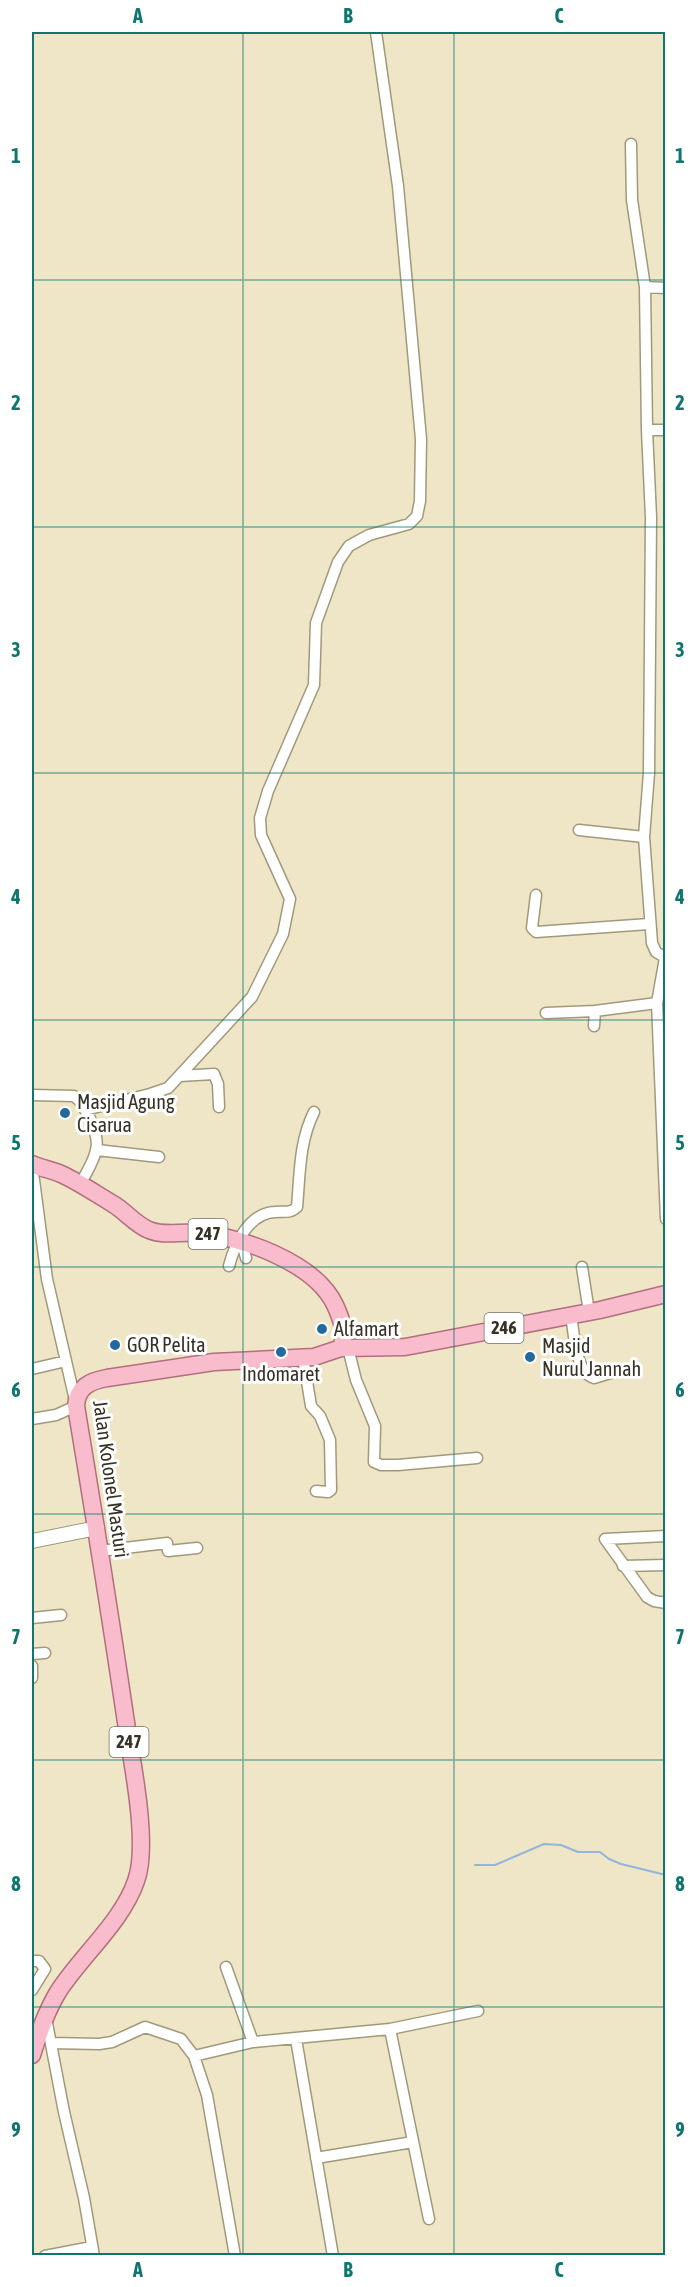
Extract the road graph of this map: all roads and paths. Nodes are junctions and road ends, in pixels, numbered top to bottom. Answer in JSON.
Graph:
{"nodes":[{"id":1,"x":376,"y":32,"type":"edge"},
{"id":2,"x":631,"y":144,"type":"dead end"},
{"id":3,"x":645,"y":287,"type":"junction"},
{"id":4,"x":666,"y":288,"type":"edge"},
{"id":5,"x":647,"y":430,"type":"junction"},
{"id":6,"x":666,"y":430,"type":"edge"},
{"id":7,"x":579,"y":830,"type":"dead end"},
{"id":8,"x":644,"y":837,"type":"junction"},
{"id":9,"x":536,"y":895,"type":"dead end"},
{"id":10,"x":649,"y":924,"type":"junction"},
{"id":11,"x":665,"y":958,"type":"edge"},
{"id":12,"x":657,"y":1003,"type":"junction"},
{"id":13,"x":595,"y":1011,"type":"junction"},
{"id":14,"x":546,"y":1013,"type":"dead end"},
{"id":15,"x":594,"y":1026,"type":"dead end"},
{"id":16,"x":179,"y":1076,"type":"junction"},
{"id":17,"x":32,"y":1095,"type":"edge"},
{"id":18,"x":219,"y":1107,"type":"dead end"},
{"id":19,"x":86,"y":1110,"type":"junction"},
{"id":20,"x":314,"y":1112,"type":"dead end"},
{"id":21,"x":97,"y":1150,"type":"junction"},
{"id":22,"x":159,"y":1157,"type":"dead end"},
{"id":23,"x":32,"y":1165,"type":"edge"},
{"id":24,"x":80,"y":1185,"type":"junction"},
{"id":25,"x":35,"y":1216,"type":"edge"},
{"id":26,"x":666,"y":1219,"type":"edge"},
{"id":27,"x":37,"y":1243,"type":"edge"},
{"id":28,"x":242,"y":1247,"type":"junction"},
{"id":29,"x":229,"y":1266,"type":"dead end"},
{"id":30,"x":582,"y":1266,"type":"dead end"},
{"id":31,"x":666,"y":1294,"type":"edge"},
{"id":32,"x":589,"y":1312,"type":"junction"},
{"id":33,"x":572,"y":1315,"type":"junction"},
{"id":34,"x":345,"y":1348,"type":"junction"},
{"id":35,"x":303,"y":1357,"type":"junction"},
{"id":36,"x":66,"y":1361,"type":"junction"},
{"id":37,"x":32,"y":1369,"type":"edge"},
{"id":38,"x":614,"y":1372,"type":"dead end"},
{"id":39,"x":76,"y":1404,"type":"junction"},
{"id":40,"x":32,"y":1419,"type":"edge"},
{"id":41,"x":477,"y":1458,"type":"dead end"},
{"id":42,"x":316,"y":1491,"type":"dead end"},
{"id":43,"x":97,"y":1528,"type":"junction"},
{"id":44,"x":666,"y":1536,"type":"edge"},
{"id":45,"x":32,"y":1540,"type":"edge"},
{"id":46,"x":197,"y":1548,"type":"dead end"},
{"id":47,"x":100,"y":1551,"type":"junction"},
{"id":48,"x":666,"y":1565,"type":"edge"},
{"id":49,"x":623,"y":1566,"type":"junction"},
{"id":50,"x":666,"y":1603,"type":"edge"},
{"id":51,"x":60,"y":1616,"type":"dead end"},
{"id":52,"x":32,"y":1618,"type":"edge"},
{"id":53,"x":45,"y":1653,"type":"dead end"},
{"id":54,"x":32,"y":1654,"type":"edge"},
{"id":55,"x":32,"y":1666,"type":"edge"},
{"id":56,"x":32,"y":1678,"type":"edge"},
{"id":57,"x":32,"y":1961,"type":"edge"},
{"id":58,"x":226,"y":1967,"type":"dead end"},
{"id":59,"x":32,"y":1990,"type":"edge"},
{"id":60,"x":478,"y":2011,"type":"dead end"},
{"id":61,"x":45,"y":2015,"type":"junction"},
{"id":62,"x":390,"y":2029,"type":"junction"},
{"id":63,"x":296,"y":2039,"type":"junction"},
{"id":64,"x":253,"y":2042,"type":"junction"},
{"id":65,"x":52,"y":2043,"type":"junction"},
{"id":66,"x":32,"y":2055,"type":"edge"},
{"id":67,"x":194,"y":2056,"type":"junction"},
{"id":68,"x":413,"y":2142,"type":"junction"},
{"id":69,"x":316,"y":2158,"type":"junction"},
{"id":70,"x":429,"y":2219,"type":"dead end"},
{"id":71,"x":93,"y":2251,"type":"edge"},
{"id":72,"x":45,"y":2256,"type":"edge"},
{"id":73,"x":235,"y":2256,"type":"edge"},
{"id":74,"x":333,"y":2256,"type":"edge"}],
"edges":[{"from":1,"to":16,"type":"street"},
{"from":2,"to":3,"type":"street"},
{"from":3,"to":4,"type":"street"},
{"from":3,"to":5,"type":"street"},
{"from":5,"to":6,"type":"street"},
{"from":5,"to":8,"type":"street"},
{"from":7,"to":8,"type":"street"},
{"from":8,"to":10,"type":"street"},
{"from":9,"to":10,"type":"street"},
{"from":10,"to":11,"type":"street"},
{"from":11,"to":12,"type":"street"},
{"from":12,"to":13,"type":"street"},
{"from":12,"to":26,"type":"street"},
{"from":13,"to":14,"type":"street"},
{"from":13,"to":15,"type":"street"},
{"from":16,"to":18,"type":"street"},
{"from":16,"to":19,"type":"street"},
{"from":17,"to":19,"type":"street"},
{"from":19,"to":21,"type":"street"},
{"from":20,"to":28,"type":"street"},
{"from":21,"to":22,"type":"street"},
{"from":21,"to":24,"type":"street"},
{"from":23,"to":24,"type":"main road","number":"247"},
{"from":23,"to":25,"type":"street"},
{"from":24,"to":28,"type":"main road","number":"247"},
{"from":25,"to":27,"type":"street"},
{"from":27,"to":36,"type":"street"},
{"from":28,"to":29,"type":"street"},
{"from":28,"to":34,"type":"main road","number":"247"},
{"from":30,"to":32,"type":"street"},
{"from":31,"to":32,"type":"main road","number":"246"},
{"from":32,"to":33,"type":"main road","number":"246"},
{"from":33,"to":34,"type":"main road","number":"246"},
{"from":33,"to":38,"type":"street"},
{"from":34,"to":35,"type":"main road","name":"Jalan Kolonel Masturi"},
{"from":34,"to":41,"type":"street"},
{"from":35,"to":39,"type":"main road","name":"Jalan Kolonel Masturi"},
{"from":35,"to":42,"type":"street"},
{"from":36,"to":37,"type":"street"},
{"from":36,"to":39,"type":"street"},
{"from":39,"to":40,"type":"street"},
{"from":39,"to":43,"type":"main road","name":"Jalan Kolonel Masturi","number":"247"},
{"from":43,"to":45,"type":"street"},
{"from":43,"to":47,"type":"main road","name":"Jalan Kolonel Masturi","number":"247"},
{"from":44,"to":49,"type":"street"},
{"from":46,"to":47,"type":"street"},
{"from":47,"to":61,"type":"main road","name":"Jalan Kolonel Masturi","number":"247"},
{"from":48,"to":49,"type":"street"},
{"from":49,"to":50,"type":"street"},
{"from":51,"to":52,"type":"street"},
{"from":53,"to":54,"type":"street"},
{"from":55,"to":56,"type":"street"},
{"from":57,"to":59,"type":"street"},
{"from":58,"to":64,"type":"street"},
{"from":60,"to":62,"type":"street"},
{"from":61,"to":65,"type":"street"},
{"from":61,"to":66,"type":"main road","name":"Jalan Kolonel Masturi","number":"247"},
{"from":62,"to":63,"type":"street"},
{"from":62,"to":68,"type":"street"},
{"from":63,"to":64,"type":"street"},
{"from":63,"to":69,"type":"street"},
{"from":64,"to":67,"type":"street"},
{"from":65,"to":67,"type":"street"},
{"from":65,"to":71,"type":"street"},
{"from":67,"to":73,"type":"street"},
{"from":68,"to":69,"type":"street"},
{"from":68,"to":70,"type":"street"},
{"from":69,"to":74,"type":"street"},
{"from":71,"to":72,"type":"street"}]}
